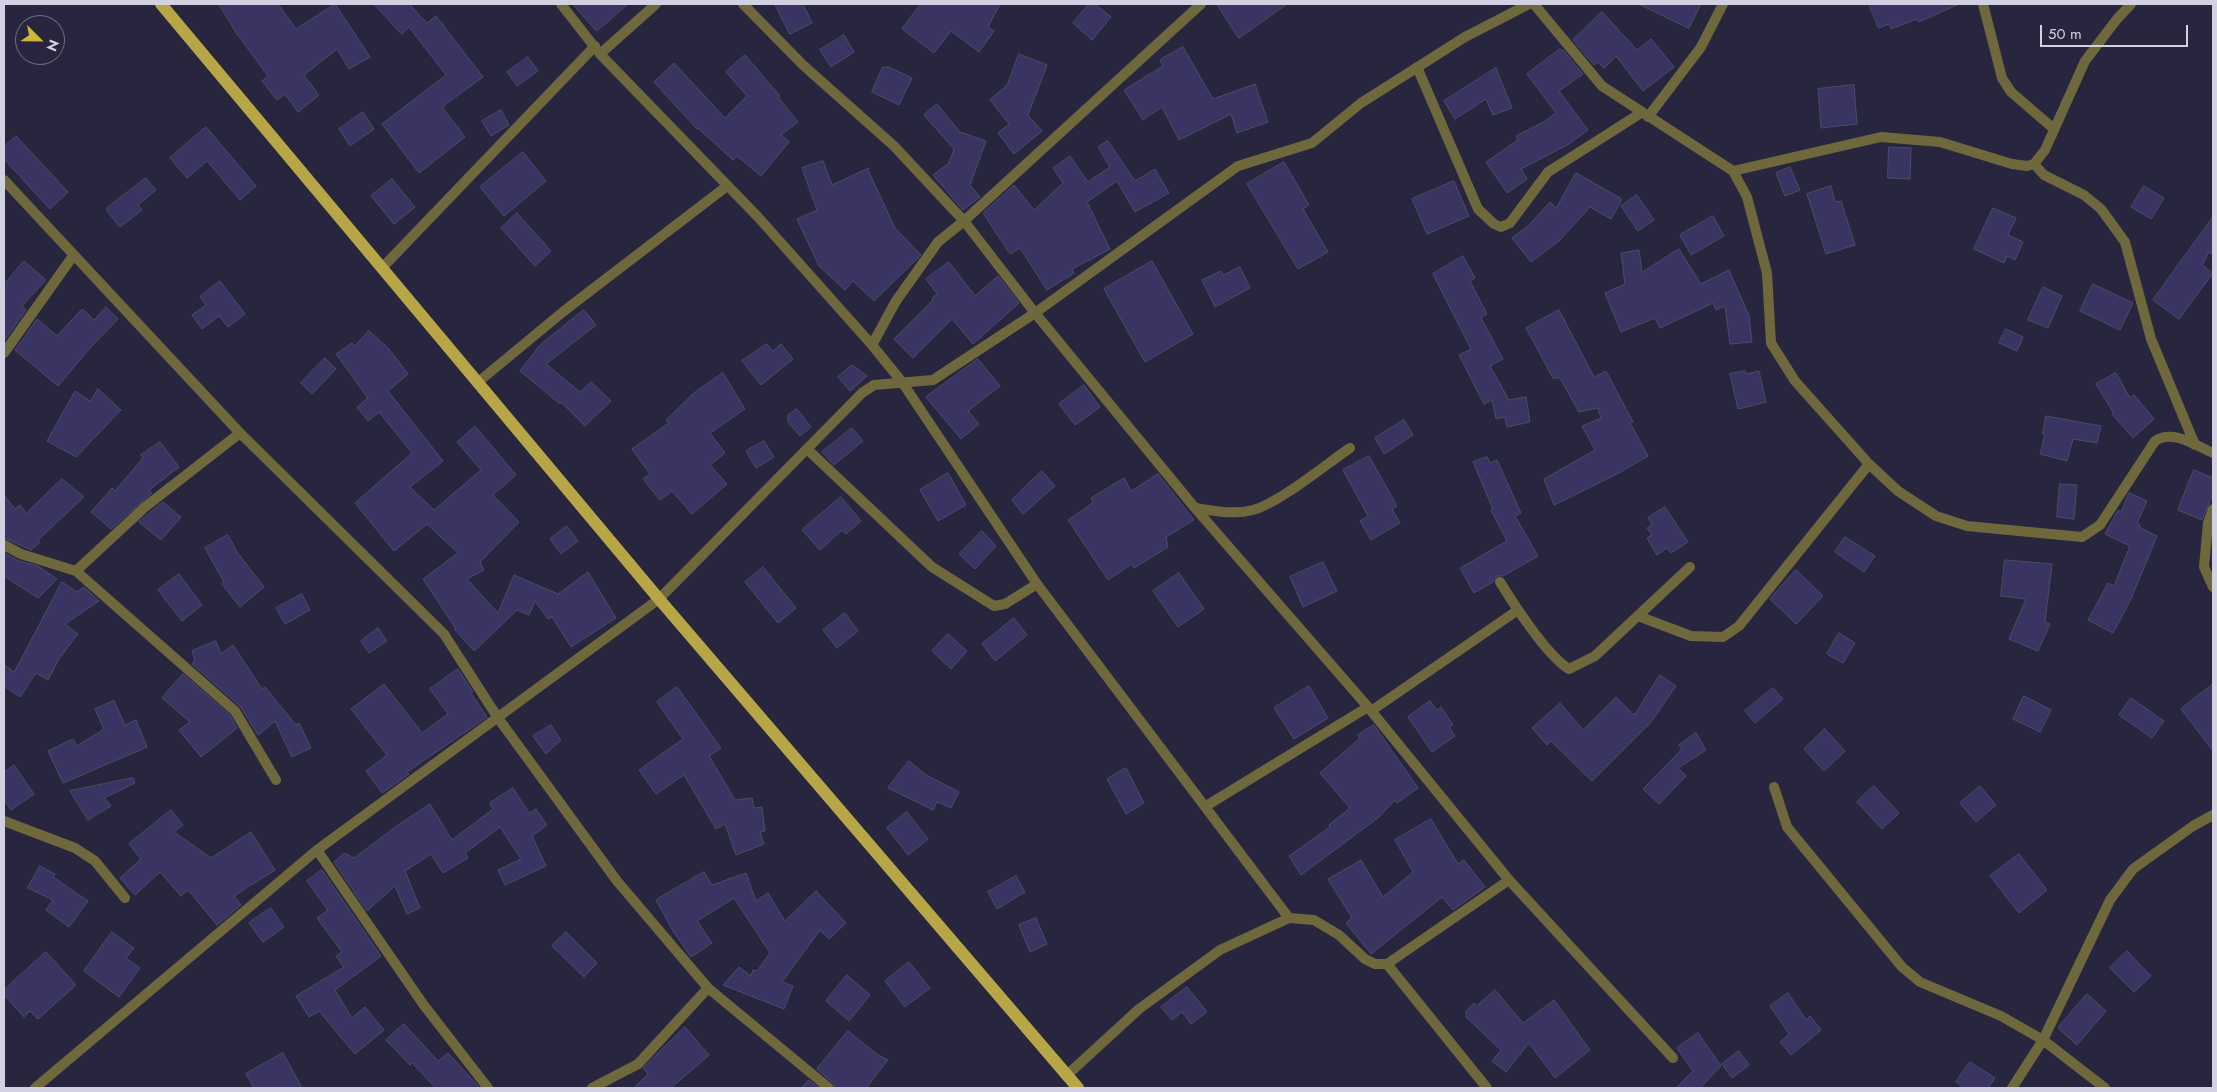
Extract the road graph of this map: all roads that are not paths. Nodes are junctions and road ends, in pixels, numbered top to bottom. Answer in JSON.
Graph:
{"nodes":[{"id":1,"x":160,"y":4,"type":"edge"},
{"id":2,"x":561,"y":4,"type":"edge"},
{"id":3,"x":656,"y":4,"type":"edge"},
{"id":4,"x":743,"y":4,"type":"edge"},
{"id":5,"x":1201,"y":4,"type":"edge"},
{"id":6,"x":1530,"y":4,"type":"edge"},
{"id":7,"x":1534,"y":4,"type":"edge"},
{"id":8,"x":1722,"y":4,"type":"edge"},
{"id":9,"x":1983,"y":4,"type":"edge"},
{"id":10,"x":2132,"y":4,"type":"edge"},
{"id":11,"x":598,"y":50,"type":"junction"},
{"id":12,"x":1417,"y":67,"type":"junction"},
{"id":13,"x":1644,"y":115,"type":"junction"},
{"id":14,"x":2054,"y":129,"type":"junction"},
{"id":15,"x":2034,"y":164,"type":"junction"},
{"id":16,"x":1733,"y":171,"type":"junction"},
{"id":17,"x":4,"y":180,"type":"edge"},
{"id":18,"x":727,"y":186,"type":"junction"},
{"id":19,"x":964,"y":221,"type":"junction"},
{"id":20,"x":74,"y":256,"type":"junction"},
{"id":21,"x":382,"y":268,"type":"junction"},
{"id":22,"x":1035,"y":313,"type":"junction"},
{"id":23,"x":872,"y":345,"type":"junction"},
{"id":24,"x":4,"y":353,"type":"edge"},
{"id":25,"x":902,"y":382,"type":"junction"},
{"id":26,"x":477,"y":383,"type":"junction"},
{"id":27,"x":240,"y":433,"type":"junction"},
{"id":28,"x":2195,"y":445,"type":"junction"},
{"id":29,"x":807,"y":448,"type":"junction"},
{"id":30,"x":1350,"y":448,"type":"dead end"},
{"id":31,"x":2213,"y":453,"type":"edge"},
{"id":32,"x":1869,"y":464,"type":"junction"},
{"id":33,"x":1195,"y":508,"type":"junction"},
{"id":34,"x":2213,"y":509,"type":"edge"},
{"id":35,"x":4,"y":545,"type":"edge"},
{"id":36,"x":1690,"y":567,"type":"dead end"},
{"id":37,"x":76,"y":571,"type":"junction"},
{"id":38,"x":1500,"y":582,"type":"dead end"},
{"id":39,"x":1036,"y":584,"type":"junction"},
{"id":40,"x":2213,"y":587,"type":"edge"},
{"id":41,"x":659,"y":599,"type":"junction"},
{"id":42,"x":1518,"y":610,"type":"junction"},
{"id":43,"x":1638,"y":616,"type":"junction"},
{"id":44,"x":1370,"y":709,"type":"junction"},
{"id":45,"x":498,"y":718,"type":"junction"},
{"id":46,"x":276,"y":780,"type":"dead end"},
{"id":47,"x":1774,"y":787,"type":"dead end"},
{"id":48,"x":1206,"y":806,"type":"junction"},
{"id":49,"x":2213,"y":815,"type":"edge"},
{"id":50,"x":4,"y":821,"type":"edge"},
{"id":51,"x":316,"y":850,"type":"junction"},
{"id":52,"x":1509,"y":880,"type":"junction"},
{"id":53,"x":125,"y":898,"type":"dead end"},
{"id":54,"x":1289,"y":918,"type":"junction"},
{"id":55,"x":1387,"y":964,"type":"junction"},
{"id":56,"x":708,"y":988,"type":"junction"},
{"id":57,"x":2043,"y":1040,"type":"junction"},
{"id":58,"x":1673,"y":1058,"type":"dead end"},
{"id":59,"x":1066,"y":1076,"type":"junction"},
{"id":60,"x":35,"y":1088,"type":"edge"},
{"id":61,"x":488,"y":1088,"type":"edge"},
{"id":62,"x":592,"y":1088,"type":"edge"},
{"id":63,"x":829,"y":1088,"type":"edge"},
{"id":64,"x":1078,"y":1088,"type":"edge"},
{"id":65,"x":1487,"y":1088,"type":"edge"},
{"id":66,"x":2012,"y":1088,"type":"edge"},
{"id":67,"x":2105,"y":1088,"type":"edge"}],
"edges":[{"from":1,"to":21,"type":"main road"},
{"from":2,"to":11,"type":"street"},
{"from":3,"to":11,"type":"street"},
{"from":4,"to":19,"type":"street"},
{"from":5,"to":19,"type":"street"},
{"from":6,"to":12,"type":"street"},
{"from":7,"to":13,"type":"street"},
{"from":8,"to":13,"type":"street"},
{"from":9,"to":14,"type":"street"},
{"from":10,"to":14,"type":"street"},
{"from":11,"to":18,"type":"street"},
{"from":11,"to":21,"type":"street"},
{"from":12,"to":13,"type":"street"},
{"from":12,"to":22,"type":"street"},
{"from":13,"to":16,"type":"street"},
{"from":14,"to":15,"type":"street"},
{"from":15,"to":16,"type":"street"},
{"from":15,"to":28,"type":"street"},
{"from":16,"to":32,"type":"street"},
{"from":17,"to":20,"type":"street"},
{"from":18,"to":23,"type":"street"},
{"from":18,"to":26,"type":"street"},
{"from":19,"to":22,"type":"street"},
{"from":19,"to":23,"type":"street"},
{"from":20,"to":24,"type":"street"},
{"from":20,"to":27,"type":"street"},
{"from":21,"to":26,"type":"main road"},
{"from":22,"to":25,"type":"street"},
{"from":22,"to":33,"type":"street"},
{"from":23,"to":25,"type":"street"},
{"from":25,"to":29,"type":"street"},
{"from":25,"to":39,"type":"street"},
{"from":26,"to":41,"type":"main road"},
{"from":27,"to":37,"type":"street"},
{"from":27,"to":45,"type":"street"},
{"from":28,"to":31,"type":"street"},
{"from":28,"to":32,"type":"street"},
{"from":29,"to":39,"type":"street"},
{"from":29,"to":41,"type":"street"},
{"from":30,"to":33,"type":"street"},
{"from":32,"to":43,"type":"street"},
{"from":33,"to":44,"type":"street"},
{"from":34,"to":40,"type":"street"},
{"from":35,"to":37,"type":"street"},
{"from":36,"to":43,"type":"street"},
{"from":37,"to":46,"type":"street"},
{"from":38,"to":42,"type":"street"},
{"from":39,"to":48,"type":"street"},
{"from":41,"to":45,"type":"street"},
{"from":41,"to":59,"type":"main road"},
{"from":42,"to":43,"type":"street"},
{"from":42,"to":44,"type":"street"},
{"from":44,"to":48,"type":"street"},
{"from":44,"to":52,"type":"street"},
{"from":45,"to":51,"type":"street"},
{"from":45,"to":56,"type":"street"},
{"from":47,"to":57,"type":"street"},
{"from":48,"to":54,"type":"street"},
{"from":49,"to":57,"type":"street"},
{"from":50,"to":53,"type":"street"},
{"from":51,"to":60,"type":"street"},
{"from":51,"to":61,"type":"street"},
{"from":52,"to":55,"type":"street"},
{"from":52,"to":58,"type":"street"},
{"from":54,"to":55,"type":"street"},
{"from":54,"to":59,"type":"street"},
{"from":55,"to":65,"type":"street"},
{"from":56,"to":62,"type":"street"},
{"from":56,"to":63,"type":"street"},
{"from":57,"to":66,"type":"street"},
{"from":57,"to":67,"type":"street"},
{"from":59,"to":64,"type":"main road"}]}
